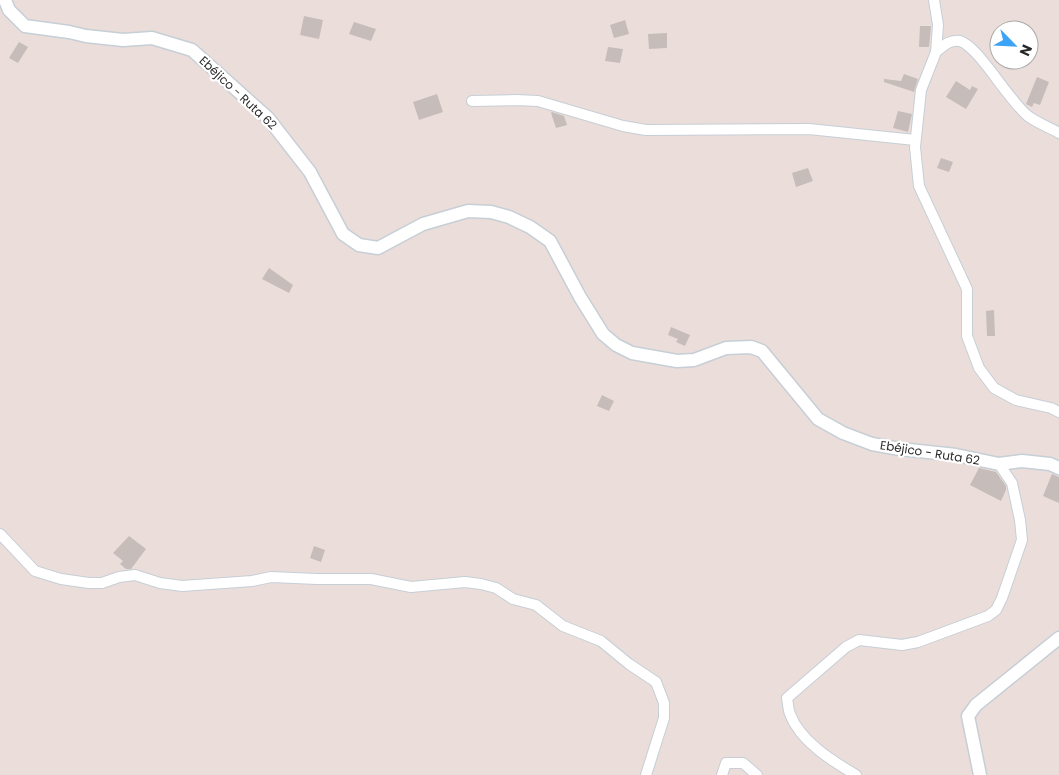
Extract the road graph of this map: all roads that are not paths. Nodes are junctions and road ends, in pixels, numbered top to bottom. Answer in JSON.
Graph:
{"nodes":[{"id":1,"x":5,"y":0,"type":"edge"},
{"id":2,"x":934,"y":0,"type":"edge"},
{"id":3,"x":936,"y":52,"type":"junction"},
{"id":4,"x":472,"y":101,"type":"dead end"},
{"id":5,"x":1059,"y":133,"type":"edge"},
{"id":6,"x":916,"y":140,"type":"junction"},
{"id":7,"x":1059,"y":412,"type":"edge"},
{"id":8,"x":998,"y":464,"type":"junction"},
{"id":9,"x":1059,"y":468,"type":"edge"},
{"id":10,"x":0,"y":534,"type":"edge"},
{"id":11,"x":1059,"y":638,"type":"edge"},
{"id":12,"x":646,"y":775,"type":"edge"},
{"id":13,"x":722,"y":775,"type":"edge"},
{"id":14,"x":757,"y":775,"type":"edge"},
{"id":15,"x":856,"y":775,"type":"edge"},
{"id":16,"x":980,"y":775,"type":"edge"}],
"edges":[{"from":1,"to":8,"type":"street","name":"Ebéjico - Ruta 62"},
{"from":2,"to":3,"type":"street"},
{"from":3,"to":5,"type":"street"},
{"from":3,"to":6,"type":"street"},
{"from":4,"to":6,"type":"street"},
{"from":6,"to":7,"type":"street"},
{"from":8,"to":9,"type":"street","name":"Ebéjico - Ruta 62"},
{"from":8,"to":15,"type":"street"},
{"from":10,"to":12,"type":"street"},
{"from":11,"to":16,"type":"street"},
{"from":13,"to":14,"type":"street"}]}
